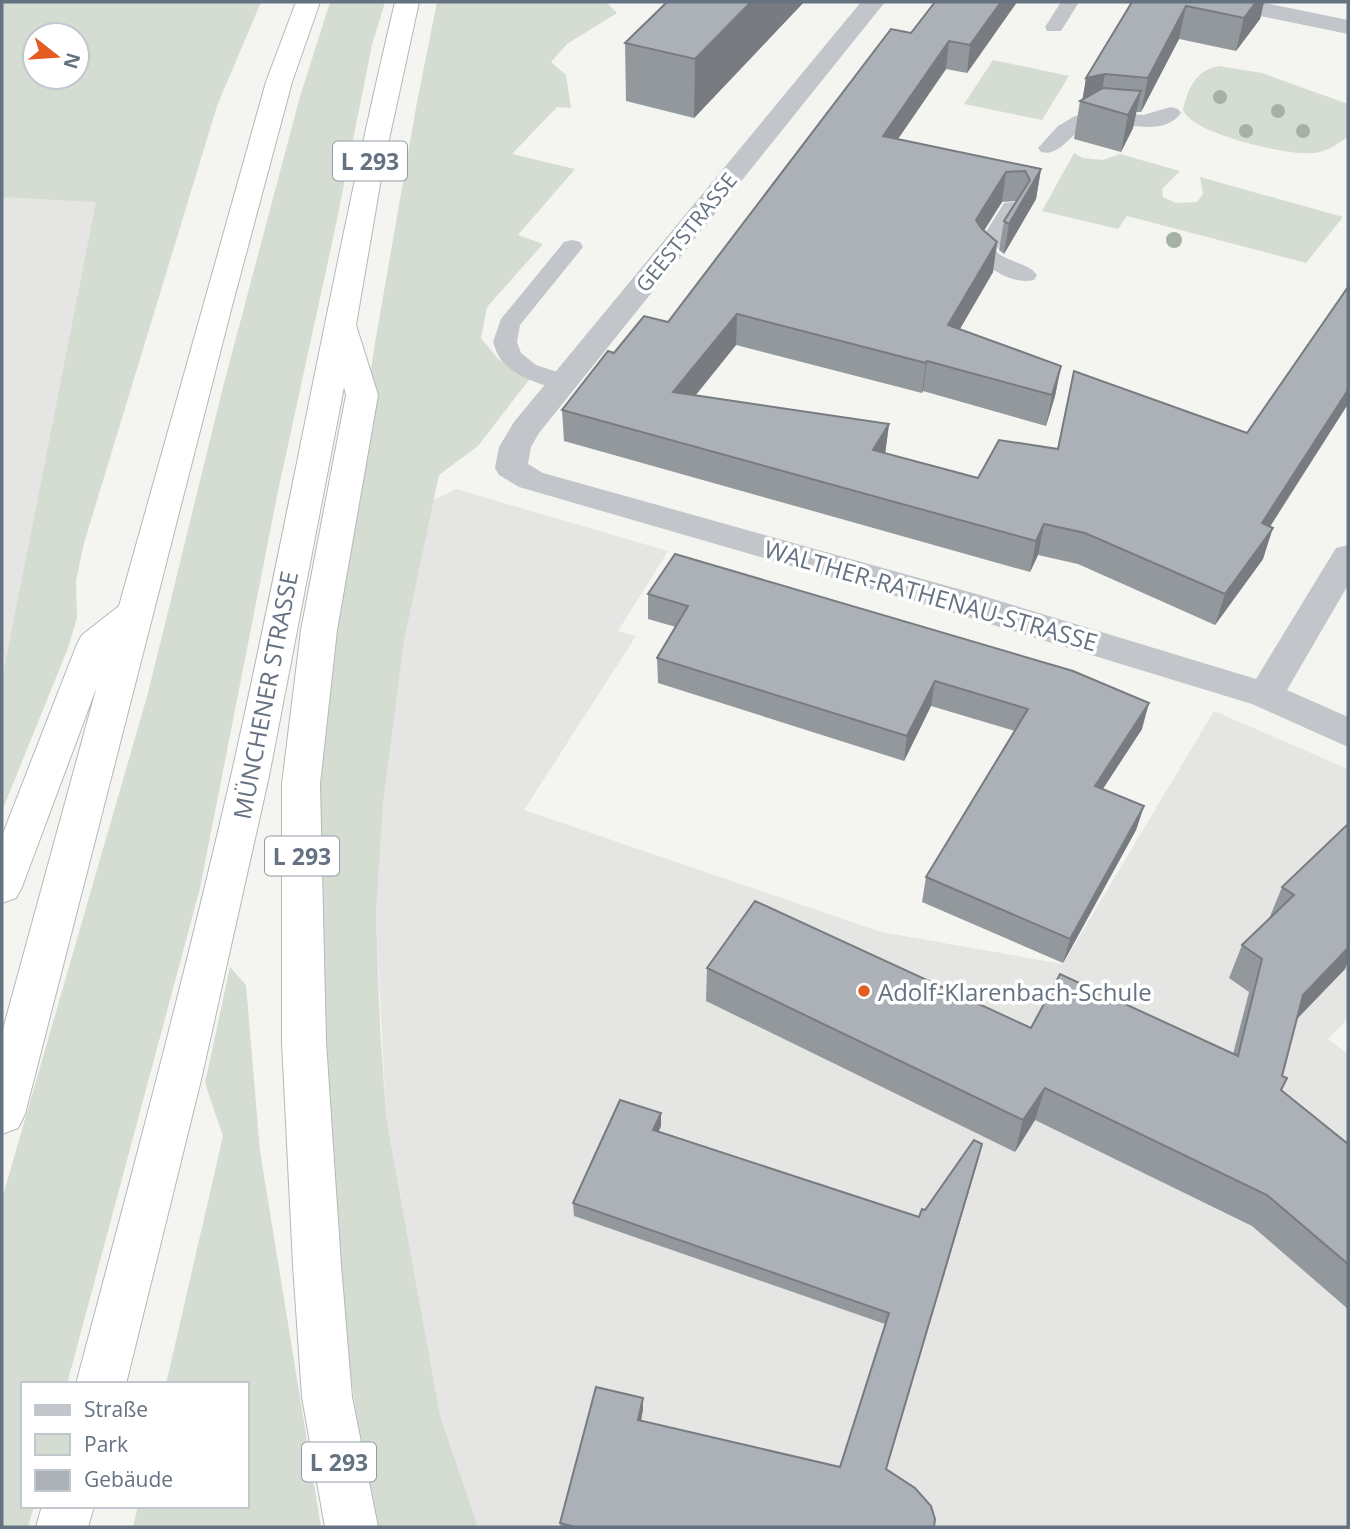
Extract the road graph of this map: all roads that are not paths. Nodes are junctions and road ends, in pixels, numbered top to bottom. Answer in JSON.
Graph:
{"nodes":[{"id":1,"x":308,"y":2,"type":"edge"},
{"id":2,"x":407,"y":2,"type":"edge"},
{"id":3,"x":873,"y":2,"type":"edge"},
{"id":4,"x":1070,"y":2,"type":"edge"},
{"id":5,"x":1226,"y":2,"type":"edge"},
{"id":6,"x":1334,"y":17,"type":"edge"},
{"id":7,"x":1054,"y":27,"type":"dead end"},
{"id":8,"x":1171,"y":113,"type":"dead end"},
{"id":9,"x":1048,"y":148,"type":"dead end"},
{"id":10,"x":1012,"y":208,"type":"edge"},
{"id":11,"x":572,"y":247,"type":"dead end"},
{"id":12,"x":1026,"y":275,"type":"dead end"},
{"id":13,"x":342,"y":321,"type":"junction"},
{"id":14,"x":564,"y":382,"type":"junction"},
{"id":15,"x":511,"y":468,"type":"joint"},
{"id":16,"x":1348,"y":556,"type":"edge"},
{"id":17,"x":137,"y":611,"type":"junction"},
{"id":18,"x":1265,"y":695,"type":"junction"},
{"id":19,"x":1348,"y":733,"type":"edge"},
{"id":20,"x":2,"y":887,"type":"edge"},
{"id":21,"x":2,"y":1114,"type":"edge"},
{"id":22,"x":102,"y":1382,"type":"edge"},
{"id":23,"x":67,"y":1508,"type":"edge"},
{"id":24,"x":62,"y":1527,"type":"edge"},
{"id":25,"x":351,"y":1527,"type":"edge"}],
"edges":[{"from":1,"to":17,"type":"highway"},
{"from":2,"to":13,"type":"highway","name":"MÜNCHENER STRASSE","number":"L 293"},
{"from":3,"to":14,"type":"street","name":"GEESTSTRASSE"},
{"from":4,"to":7,"type":"lane"},
{"from":5,"to":6,"type":"street"},
{"from":8,"to":9,"type":"lane"},
{"from":10,"to":12,"type":"lane"},
{"from":11,"to":14,"type":"lane"},
{"from":13,"to":22,"type":"highway","name":"MÜNCHENER STRASSE","number":"L 293"},
{"from":13,"to":25,"type":"highway","number":"L 293"},
{"from":14,"to":15,"type":"street","name":"GEESTSTRASSE"},
{"from":15,"to":18,"type":"street","name":"WALTHER-RATHENAU-STRASSE"},
{"from":16,"to":18,"type":"street"},
{"from":17,"to":20,"type":"highway"},
{"from":17,"to":21,"type":"highway"},
{"from":18,"to":19,"type":"street","name":"WALTHER-RATHENAU-STRASSE"},
{"from":23,"to":24,"type":"highway"}]}
